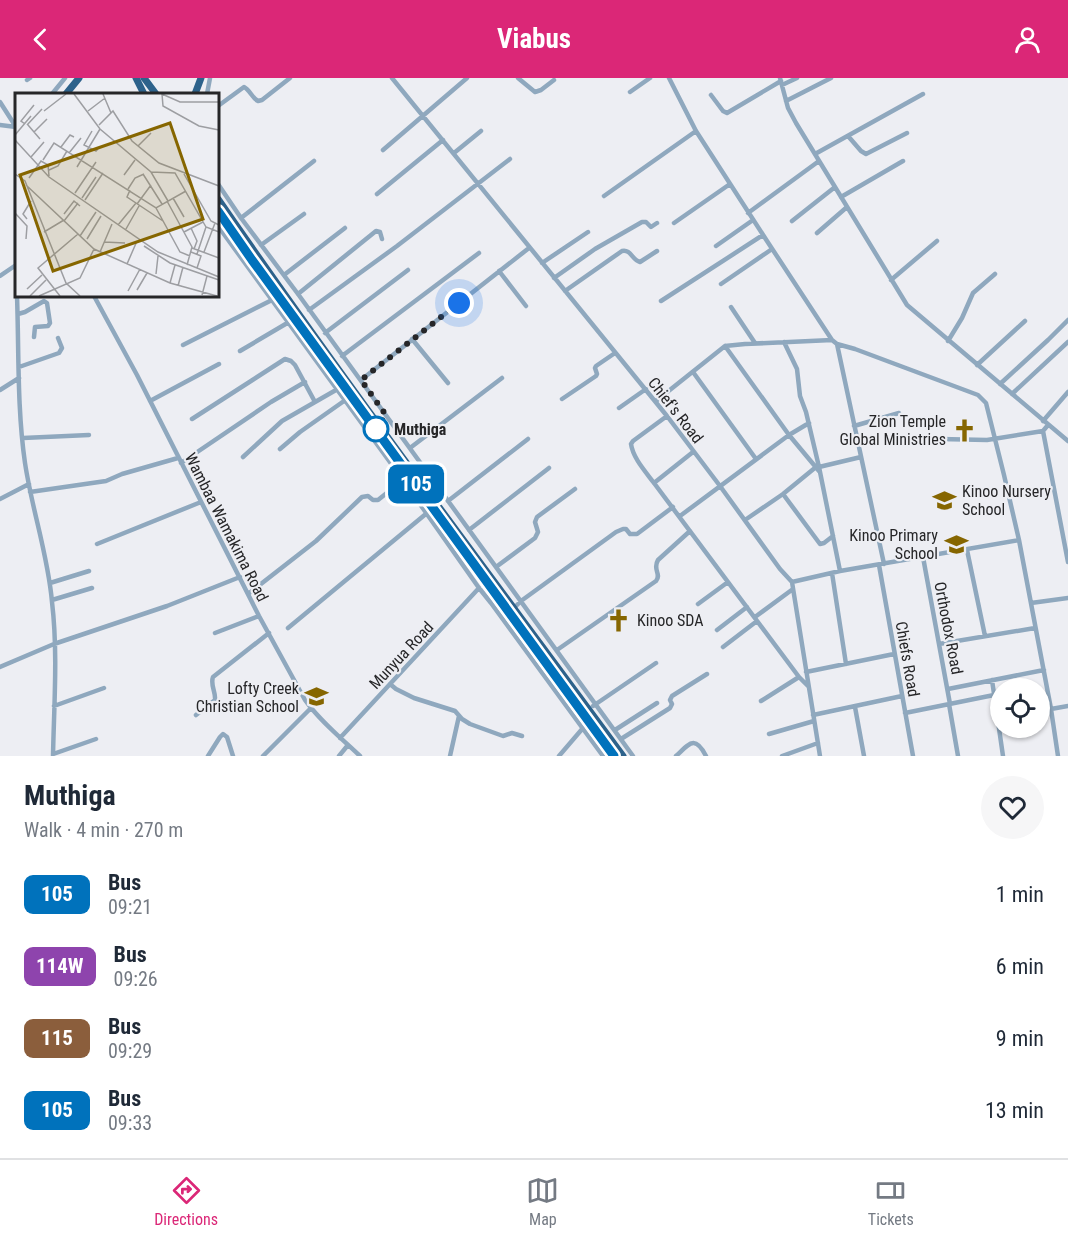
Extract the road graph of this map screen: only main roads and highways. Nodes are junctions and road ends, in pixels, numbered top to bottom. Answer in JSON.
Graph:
{"nodes":[{"id":1,"x":79,"y":78,"type":"edge"},
{"id":2,"x":201,"y":78,"type":"edge"},
{"id":3,"x":140,"y":79,"type":"edge"},
{"id":4,"x":67,"y":93,"type":"edge"},
{"id":5,"x":150,"y":93,"type":"edge"},
{"id":6,"x":155,"y":93,"type":"edge"},
{"id":7,"x":196,"y":93,"type":"edge"},
{"id":8,"x":220,"y":207,"type":"edge"},
{"id":9,"x":363,"y":406,"type":"junction"},
{"id":10,"x":614,"y":756,"type":"edge"},
{"id":11,"x":623,"y":756,"type":"edge"}],
"edges":[{"from":1,"to":4,"type":"highway"},
{"from":2,"to":7,"type":"highway"},
{"from":3,"to":5,"type":"highway"},
{"from":3,"to":6,"type":"highway"},
{"from":8,"to":9,"type":"highway"},
{"from":8,"to":9,"type":"highway"},
{"from":9,"to":10,"type":"highway"},
{"from":9,"to":11,"type":"highway"}]}
